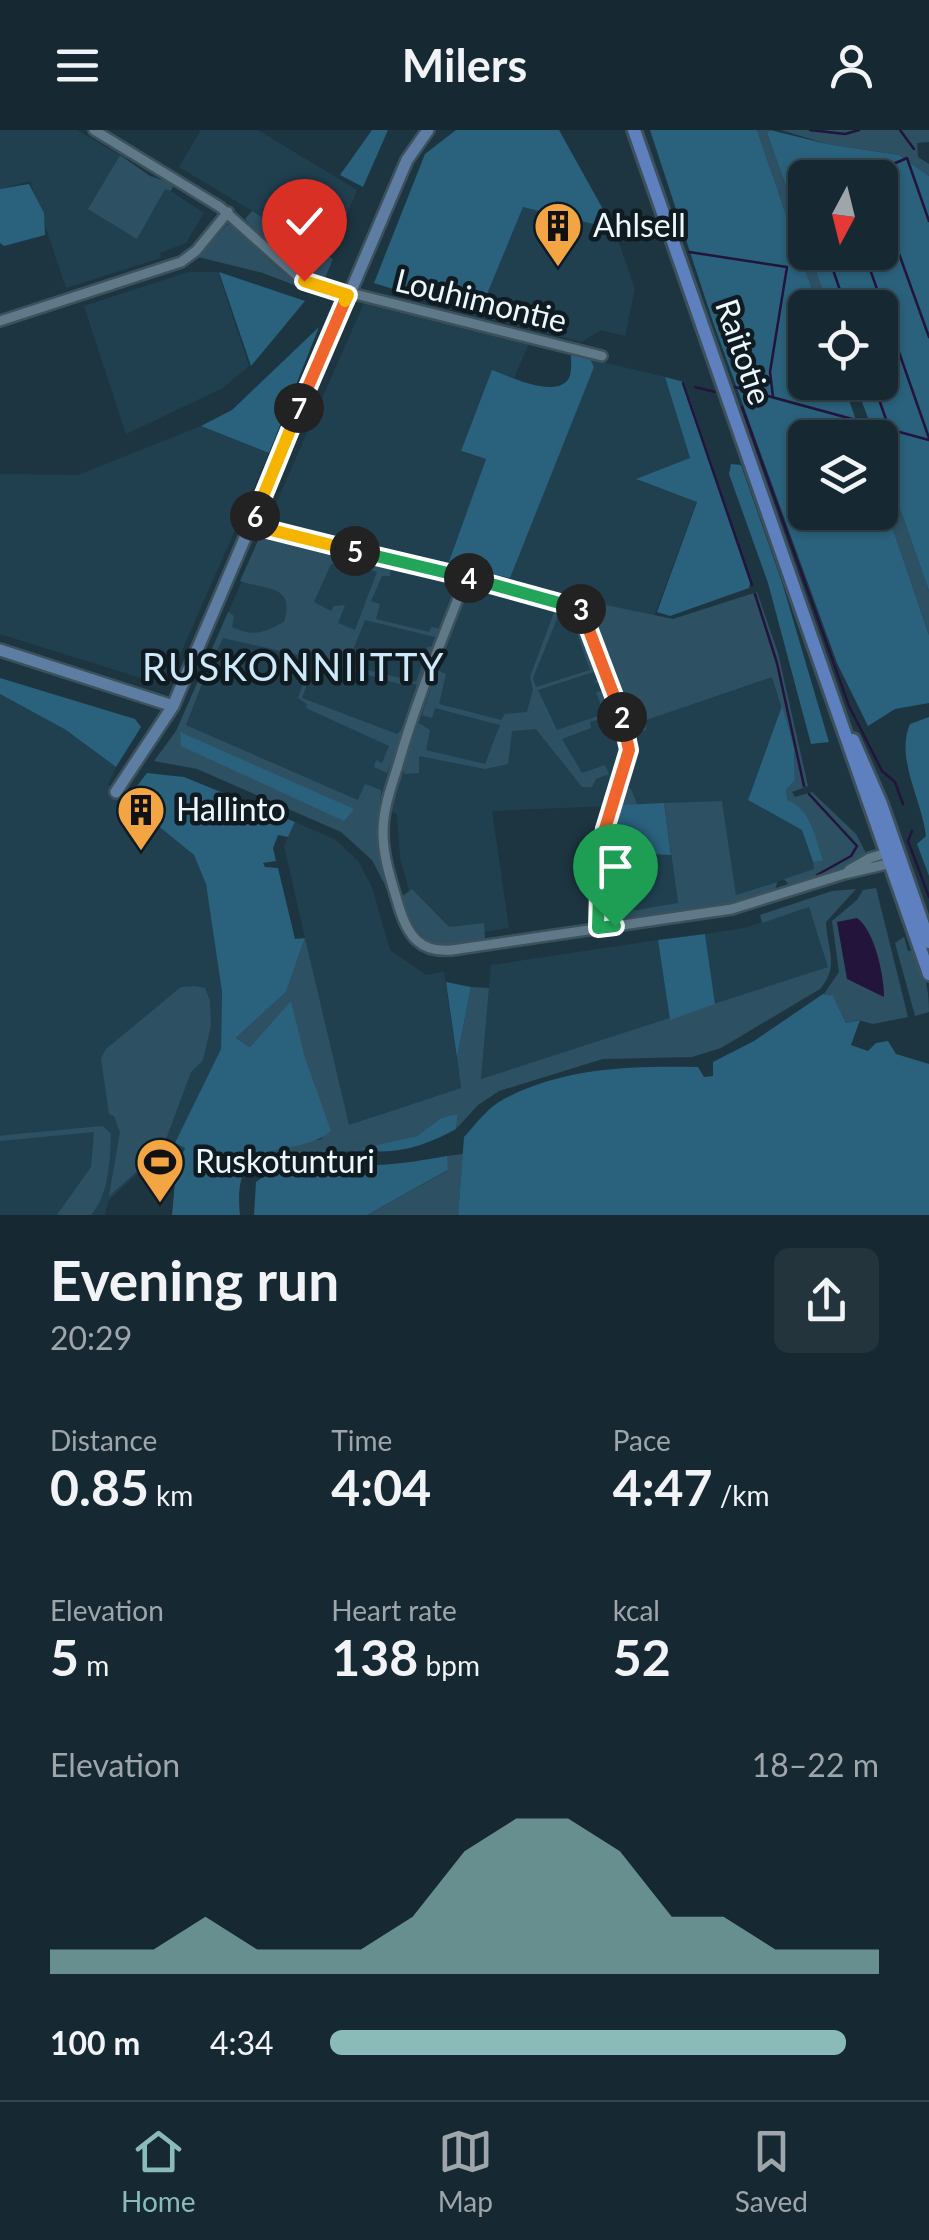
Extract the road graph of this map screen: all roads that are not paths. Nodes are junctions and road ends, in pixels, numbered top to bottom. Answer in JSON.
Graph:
{"nodes":[{"id":1,"x":94,"y":130,"type":"edge"},
{"id":2,"x":428,"y":130,"type":"edge"},
{"id":3,"x":634,"y":130,"type":"edge"},
{"id":4,"x":228,"y":212,"type":"junction"},
{"id":5,"x":348,"y":295,"type":"junction"},
{"id":6,"x":0,"y":320,"type":"edge"},
{"id":7,"x":602,"y":356,"type":"dead end"},
{"id":8,"x":251,"y":525,"type":"junction"},
{"id":9,"x":466,"y":578,"type":"junction"},
{"id":10,"x":0,"y":650,"type":"edge"},
{"id":11,"x":173,"y":706,"type":"junction"},
{"id":12,"x":116,"y":792,"type":"dead end"},
{"id":13,"x":893,"y":857,"type":"junction"},
{"id":14,"x":598,"y":928,"type":"junction"},
{"id":15,"x":929,"y":942,"type":"edge"},
{"id":16,"x":929,"y":974,"type":"edge"}],
"edges":[{"from":1,"to":4,"type":"street","name":"Louhimontie"},
{"from":2,"to":5,"type":"street"},
{"from":3,"to":13,"type":"main road","name":"Raitotie"},
{"from":4,"to":5,"type":"street","name":"Louhimontie"},
{"from":4,"to":6,"type":"street"},
{"from":5,"to":7,"type":"street","name":"Louhimontie"},
{"from":5,"to":8,"type":"street"},
{"from":8,"to":9,"type":"street"},
{"from":8,"to":11,"type":"street"},
{"from":9,"to":14,"type":"street"},
{"from":9,"to":14,"type":"street"},
{"from":10,"to":11,"type":"street"},
{"from":11,"to":12,"type":"street"},
{"from":13,"to":14,"type":"street"},
{"from":13,"to":15,"type":"main road","name":"Raitotie"},
{"from":13,"to":16,"type":"main road","name":"Raitotie"}]}
